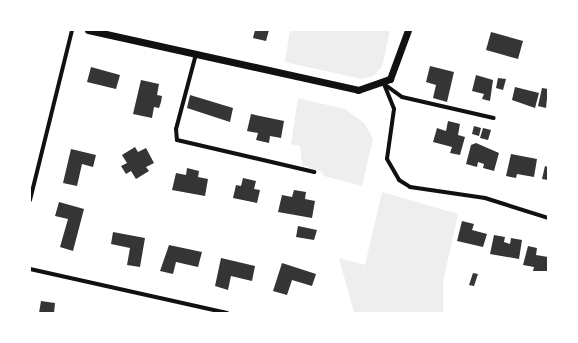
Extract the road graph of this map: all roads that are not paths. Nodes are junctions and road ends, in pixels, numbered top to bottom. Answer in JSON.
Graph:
{"nodes":[{"id":1,"x":72,"y":30,"type":"edge"},
{"id":2,"x":88,"y":30,"type":"edge"},
{"id":3,"x":408,"y":30,"type":"edge"},
{"id":4,"x":196,"y":54,"type":"junction"},
{"id":5,"x":384,"y":84,"type":"junction"},
{"id":6,"x":494,"y":118,"type":"dead end"},
{"id":7,"x":314,"y":172,"type":"dead end"},
{"id":8,"x":30,"y":200,"type":"edge"},
{"id":9,"x":548,"y":218,"type":"edge"},
{"id":10,"x":30,"y":269,"type":"edge"},
{"id":11,"x":227,"y":313,"type":"edge"}],
"edges":[{"from":1,"to":8,"type":"street"},
{"from":2,"to":4,"type":"street"},
{"from":3,"to":5,"type":"street"},
{"from":4,"to":5,"type":"street"},
{"from":4,"to":7,"type":"street"},
{"from":5,"to":6,"type":"street"},
{"from":5,"to":9,"type":"street"},
{"from":10,"to":11,"type":"street"}]}
